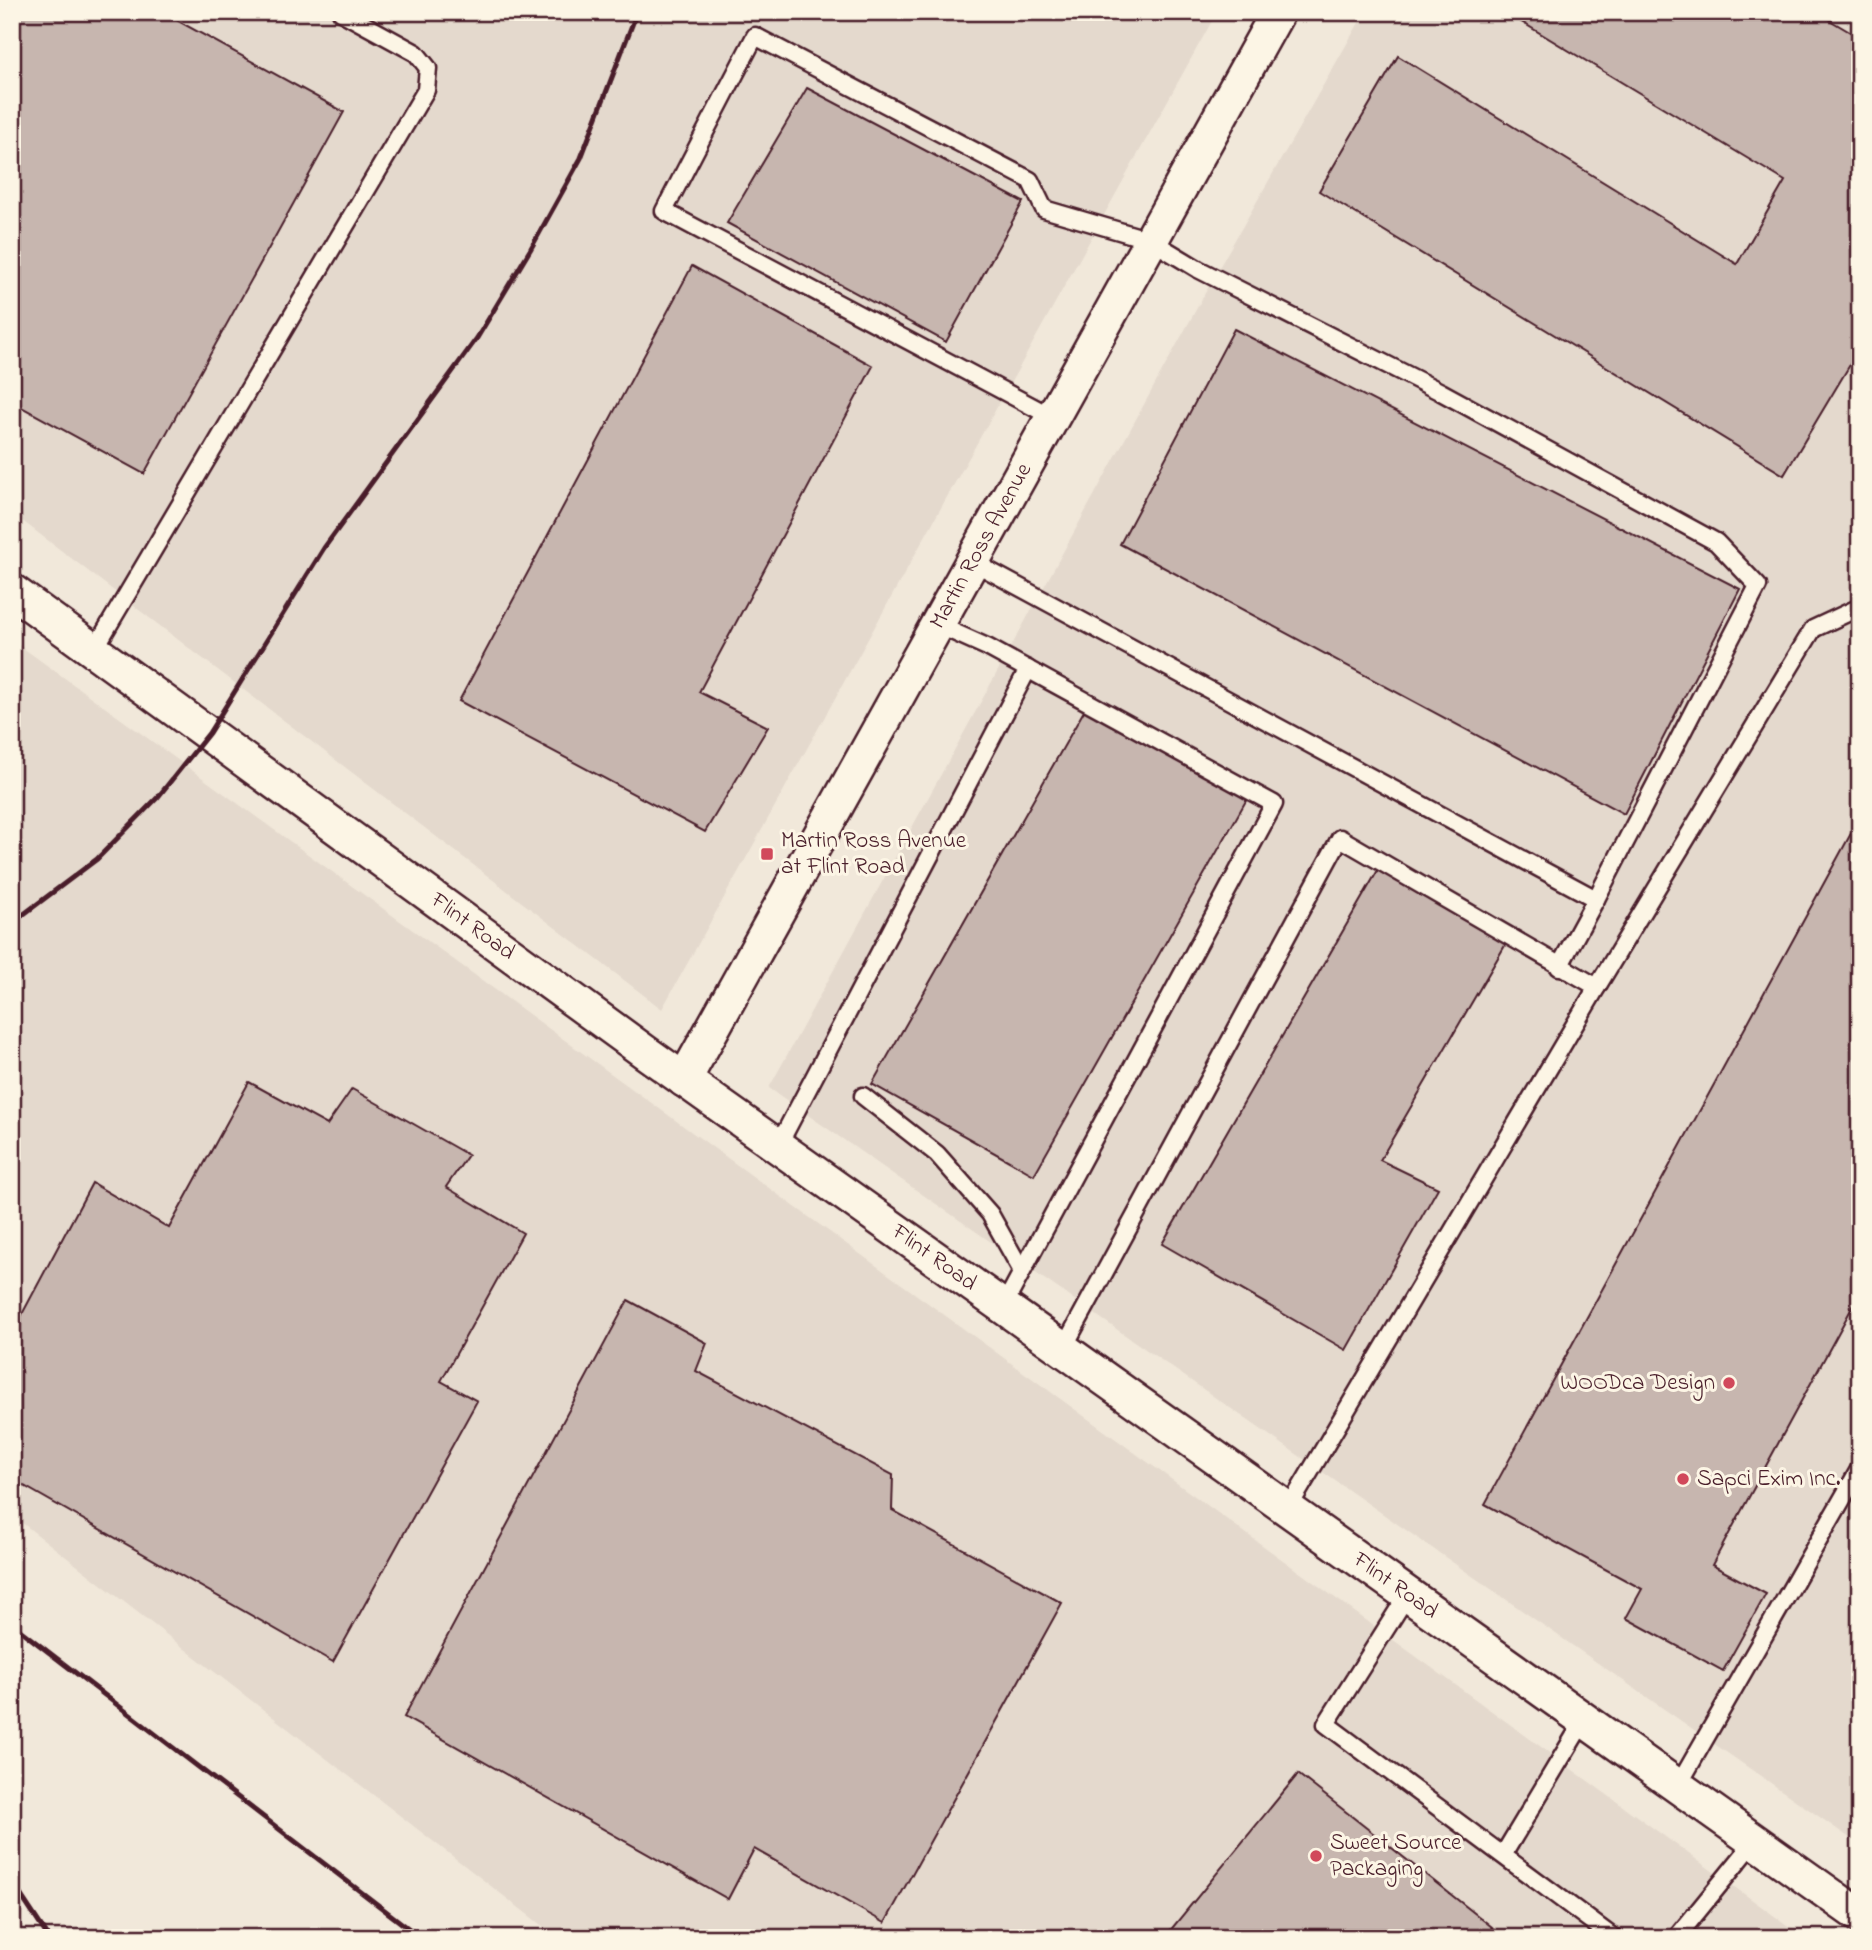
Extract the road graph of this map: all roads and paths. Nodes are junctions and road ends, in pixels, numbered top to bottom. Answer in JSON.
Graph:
{"nodes":[{"id":1,"x":341,"y":12,"type":"edge"},
{"id":2,"x":1278,"y":12,"type":"edge"},
{"id":3,"x":1150,"y":240,"type":"junction"},
{"id":4,"x":1054,"y":418,"type":"junction"},
{"id":5,"x":973,"y":562,"type":"junction"},
{"id":6,"x":12,"y":591,"type":"edge"},
{"id":7,"x":1860,"y":607,"type":"edge"},
{"id":8,"x":938,"y":625,"type":"junction"},
{"id":9,"x":94,"y":650,"type":"junction"},
{"id":10,"x":1028,"y":669,"type":"junction"},
{"id":11,"x":1596,"y":899,"type":"junction"},
{"id":12,"x":1559,"y":967,"type":"junction"},
{"id":13,"x":1597,"y":988,"type":"junction"},
{"id":14,"x":684,"y":1080,"type":"junction"},
{"id":15,"x":863,"y":1096,"type":"dead end"},
{"id":16,"x":778,"y":1146,"type":"junction"},
{"id":17,"x":1021,"y":1271,"type":"junction"},
{"id":18,"x":1003,"y":1307,"type":"junction"},
{"id":19,"x":1063,"y":1349,"type":"junction"},
{"id":20,"x":1860,"y":1468,"type":"edge"},
{"id":21,"x":1288,"y":1509,"type":"junction"},
{"id":22,"x":1408,"y":1594,"type":"junction"},
{"id":23,"x":1584,"y":1720,"type":"junction"},
{"id":24,"x":1678,"y":1786,"type":"junction"},
{"id":25,"x":1755,"y":1841,"type":"junction"},
{"id":26,"x":1503,"y":1855,"type":"junction"},
{"id":27,"x":1860,"y":1916,"type":"edge"},
{"id":28,"x":1614,"y":1938,"type":"edge"},
{"id":29,"x":1676,"y":1938,"type":"edge"}],
"edges":[{"from":1,"to":9,"type":"lane"},
{"from":2,"to":3,"type":"street","name":"Martin Ross Avenue"},
{"from":3,"to":4,"type":"street","name":"Martin Ross Avenue"},
{"from":3,"to":4,"type":"lane"},
{"from":3,"to":11,"type":"lane"},
{"from":4,"to":5,"type":"street","name":"Martin Ross Avenue"},
{"from":5,"to":8,"type":"street","name":"Martin Ross Avenue"},
{"from":5,"to":11,"type":"lane"},
{"from":6,"to":9,"type":"street","name":"Flint Road"},
{"from":7,"to":13,"type":"lane"},
{"from":8,"to":10,"type":"lane"},
{"from":8,"to":14,"type":"street","name":"Martin Ross Avenue"},
{"from":9,"to":14,"type":"street","name":"Flint Road"},
{"from":10,"to":16,"type":"lane"},
{"from":10,"to":17,"type":"lane"},
{"from":11,"to":12,"type":"lane"},
{"from":12,"to":13,"type":"lane"},
{"from":12,"to":19,"type":"lane"},
{"from":13,"to":21,"type":"lane"},
{"from":14,"to":16,"type":"street","name":"Flint Road"},
{"from":15,"to":17,"type":"lane"},
{"from":16,"to":18,"type":"street","name":"Flint Road"},
{"from":17,"to":18,"type":"lane"},
{"from":18,"to":19,"type":"street","name":"Flint Road"},
{"from":19,"to":21,"type":"street","name":"Flint Road"},
{"from":20,"to":24,"type":"lane"},
{"from":21,"to":22,"type":"street","name":"Flint Road"},
{"from":22,"to":23,"type":"street","name":"Flint Road"},
{"from":22,"to":26,"type":"lane"},
{"from":23,"to":24,"type":"street","name":"Flint Road"},
{"from":23,"to":26,"type":"lane"},
{"from":24,"to":25,"type":"street","name":"Flint Road"},
{"from":25,"to":27,"type":"street","name":"Flint Road"},
{"from":25,"to":29,"type":"lane"},
{"from":26,"to":28,"type":"lane"}]}
